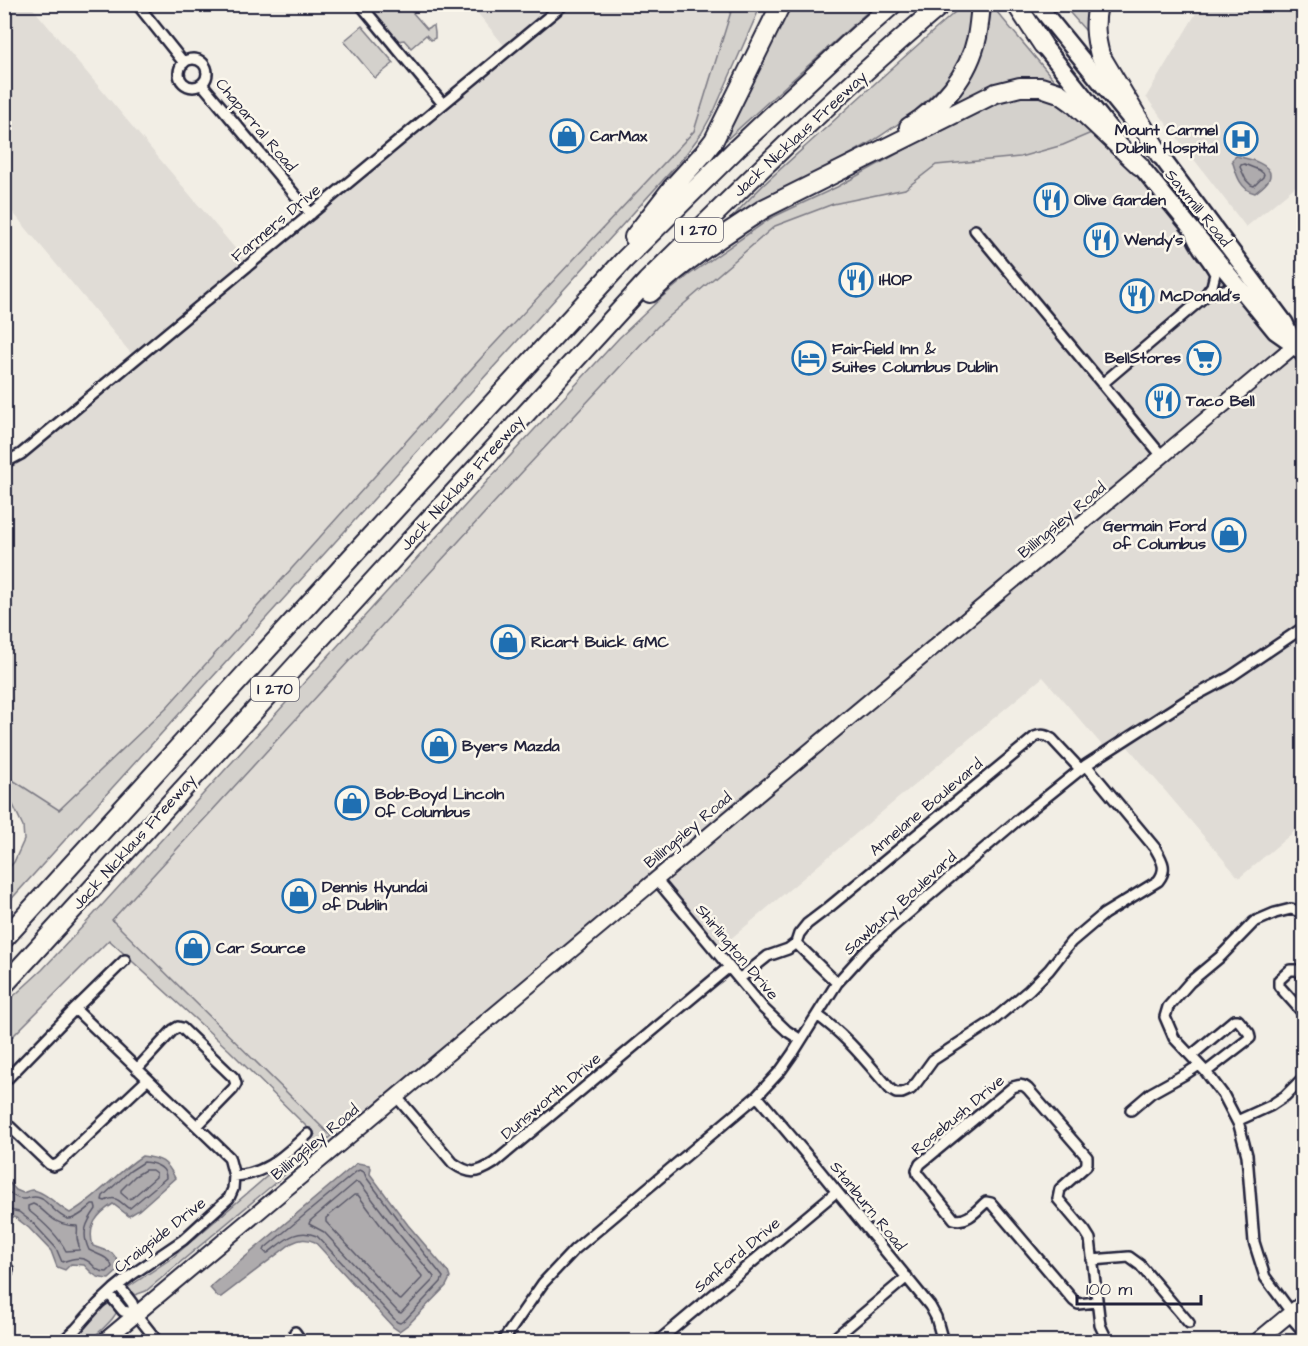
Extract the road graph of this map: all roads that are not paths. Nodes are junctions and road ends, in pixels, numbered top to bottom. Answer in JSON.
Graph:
{"nodes":[{"id":1,"x":137,"y":4,"type":"edge"},
{"id":2,"x":360,"y":4,"type":"edge"},
{"id":3,"x":564,"y":4,"type":"edge"},
{"id":4,"x":770,"y":4,"type":"edge"},
{"id":5,"x":781,"y":4,"type":"edge"},
{"id":6,"x":893,"y":4,"type":"edge"},
{"id":7,"x":942,"y":4,"type":"edge"},
{"id":8,"x":981,"y":4,"type":"edge"},
{"id":9,"x":1011,"y":4,"type":"edge"},
{"id":10,"x":1016,"y":4,"type":"edge"},
{"id":11,"x":1037,"y":4,"type":"edge"},
{"id":12,"x":1098,"y":4,"type":"edge"},
{"id":13,"x":1043,"y":45,"type":"junction"},
{"id":14,"x":184,"y":63,"type":"junction"},
{"id":15,"x":202,"y":84,"type":"junction"},
{"id":16,"x":734,"y":100,"type":"junction"},
{"id":17,"x":443,"y":104,"type":"junction"},
{"id":18,"x":1160,"y":155,"type":"junction"},
{"id":19,"x":1140,"y":166,"type":"junction"},
{"id":20,"x":833,"y":174,"type":"junction"},
{"id":21,"x":311,"y":214,"type":"junction"},
{"id":22,"x":1188,"y":224,"type":"junction"},
{"id":23,"x":975,"y":230,"type":"dead end"},
{"id":24,"x":1245,"y":294,"type":"junction"},
{"id":25,"x":1207,"y":295,"type":"junction"},
{"id":26,"x":587,"y":300,"type":"junction"},
{"id":27,"x":1299,"y":350,"type":"edge"},
{"id":28,"x":1102,"y":384,"type":"junction"},
{"id":29,"x":535,"y":402,"type":"junction"},
{"id":30,"x":1162,"y":456,"type":"junction"},
{"id":31,"x":4,"y":463,"type":"edge"},
{"id":32,"x":1304,"y":627,"type":"edge"},
{"id":33,"x":1083,"y":767,"type":"junction"},
{"id":34,"x":656,"y":879,"type":"junction"},
{"id":35,"x":1304,"y":913,"type":"edge"},
{"id":36,"x":4,"y":939,"type":"edge"},
{"id":37,"x":796,"y":943,"type":"junction"},
{"id":38,"x":125,"y":960,"type":"dead end"},
{"id":39,"x":729,"y":967,"type":"junction"},
{"id":40,"x":1304,"y":977,"type":"edge"},
{"id":41,"x":739,"y":979,"type":"junction"},
{"id":42,"x":837,"y":983,"type":"junction"},
{"id":43,"x":4,"y":985,"type":"edge"},
{"id":44,"x":75,"y":1009,"type":"junction"},
{"id":45,"x":1304,"y":1014,"type":"edge"},
{"id":46,"x":817,"y":1015,"type":"junction"},
{"id":47,"x":801,"y":1040,"type":"junction"},
{"id":48,"x":1192,"y":1055,"type":"junction"},
{"id":49,"x":1203,"y":1068,"type":"junction"},
{"id":50,"x":137,"y":1069,"type":"junction"},
{"id":51,"x":1304,"y":1077,"type":"edge"},
{"id":52,"x":148,"y":1079,"type":"junction"},
{"id":53,"x":4,"y":1082,"type":"edge"},
{"id":54,"x":396,"y":1096,"type":"junction"},
{"id":55,"x":757,"y":1096,"type":"junction"},
{"id":56,"x":1131,"y":1110,"type":"dead end"},
{"id":57,"x":4,"y":1121,"type":"edge"},
{"id":58,"x":1237,"y":1121,"type":"junction"},
{"id":59,"x":197,"y":1126,"type":"junction"},
{"id":60,"x":308,"y":1134,"type":"dead end"},
{"id":61,"x":234,"y":1176,"type":"junction"},
{"id":62,"x":836,"y":1192,"type":"junction"},
{"id":63,"x":1092,"y":1260,"type":"junction"},
{"id":64,"x":4,"y":1266,"type":"edge"},
{"id":65,"x":4,"y":1276,"type":"edge"},
{"id":66,"x":907,"y":1277,"type":"junction"},
{"id":67,"x":119,"y":1286,"type":"junction"},
{"id":68,"x":109,"y":1294,"type":"junction"},
{"id":69,"x":1096,"y":1302,"type":"junction"},
{"id":70,"x":1304,"y":1302,"type":"edge"},
{"id":71,"x":1290,"y":1313,"type":"junction"},
{"id":72,"x":136,"y":1314,"type":"junction"},
{"id":73,"x":1188,"y":1323,"type":"dead end"},
{"id":74,"x":295,"y":1332,"type":"dead end"},
{"id":75,"x":1304,"y":1332,"type":"edge"},
{"id":76,"x":62,"y":1341,"type":"edge"},
{"id":77,"x":103,"y":1341,"type":"edge"},
{"id":78,"x":158,"y":1341,"type":"edge"},
{"id":79,"x":302,"y":1341,"type":"edge"},
{"id":80,"x":502,"y":1341,"type":"edge"},
{"id":81,"x":657,"y":1341,"type":"edge"},
{"id":82,"x":831,"y":1341,"type":"edge"},
{"id":83,"x":944,"y":1341,"type":"edge"},
{"id":84,"x":1108,"y":1341,"type":"edge"},
{"id":85,"x":1256,"y":1341,"type":"edge"}],
"edges":[{"from":1,"to":14,"type":"street","name":"Chaparral Road"},
{"from":2,"to":17,"type":"street"},
{"from":3,"to":17,"type":"street","name":"Farmers Drive"},
{"from":4,"to":16,"type":"highway"},
{"from":5,"to":16,"type":"highway"},
{"from":6,"to":26,"type":"highway","name":"Jack Nicklaus Freeway","number":"I 270"},
{"from":7,"to":29,"type":"highway","name":"Jack Nicklaus Freeway","number":"I 270"},
{"from":8,"to":20,"type":"highway"},
{"from":9,"to":13,"type":"main road","name":"Sawmill Road"},
{"from":10,"to":13,"type":"highway"},
{"from":11,"to":18,"type":"main road","name":"Sawmill Road"},
{"from":12,"to":18,"type":"highway"},
{"from":13,"to":19,"type":"main road","name":"Sawmill Road"},
{"from":14,"to":15,"type":"street","name":"Chaparral Road"},
{"from":14,"to":15,"type":"street","name":"Chaparral Road"},
{"from":15,"to":21,"type":"street","name":"Chaparral Road"},
{"from":16,"to":26,"type":"highway"},
{"from":17,"to":21,"type":"street","name":"Farmers Drive"},
{"from":18,"to":27,"type":"main road","name":"Sawmill Road"},
{"from":19,"to":20,"type":"highway"},
{"from":19,"to":22,"type":"main road","name":"Sawmill Road"},
{"from":20,"to":29,"type":"highway"},
{"from":21,"to":31,"type":"street","name":"Farmers Drive"},
{"from":22,"to":24,"type":"main road","name":"Sawmill Road"},
{"from":22,"to":25,"type":"street"},
{"from":23,"to":28,"type":"street"},
{"from":24,"to":25,"type":"street"},
{"from":24,"to":27,"type":"main road","name":"Sawmill Road"},
{"from":25,"to":28,"type":"street"},
{"from":26,"to":36,"type":"highway","name":"Jack Nicklaus Freeway","number":"I 270"},
{"from":27,"to":30,"type":"street","name":"Billingsley Road"},
{"from":28,"to":30,"type":"street"},
{"from":29,"to":43,"type":"highway","name":"Jack Nicklaus Freeway","number":"I 270"},
{"from":30,"to":34,"type":"street","name":"Billingsley Road"},
{"from":32,"to":33,"type":"street","name":"Sawbury Boulevard"},
{"from":33,"to":37,"type":"street","name":"Annelane Boulevard"},
{"from":33,"to":42,"type":"street","name":"Sawbury Boulevard"},
{"from":33,"to":46,"type":"street","name":"Annelane Boulevard"},
{"from":34,"to":39,"type":"street","name":"Shirlington Drive"},
{"from":34,"to":54,"type":"street","name":"Billingsley Road"},
{"from":35,"to":48,"type":"street"},
{"from":37,"to":41,"type":"street","name":"Annelane Boulevard"},
{"from":37,"to":42,"type":"street"},
{"from":38,"to":44,"type":"street"},
{"from":39,"to":41,"type":"street","name":"Shirlington Drive"},
{"from":39,"to":54,"type":"street","name":"Dunsworth Drive"},
{"from":40,"to":45,"type":"street"},
{"from":41,"to":47,"type":"street","name":"Shirlington Drive"},
{"from":42,"to":46,"type":"street","name":"Sawbury Boulevard"},
{"from":44,"to":50,"type":"street"},
{"from":44,"to":53,"type":"street"},
{"from":46,"to":47,"type":"street","name":"Sawbury Boulevard"},
{"from":47,"to":55,"type":"street","name":"Sawbury Boulevard"},
{"from":48,"to":49,"type":"street"},
{"from":48,"to":49,"type":"street"},
{"from":49,"to":56,"type":"street"},
{"from":49,"to":58,"type":"street"},
{"from":50,"to":52,"type":"street"},
{"from":50,"to":59,"type":"street"},
{"from":51,"to":58,"type":"street"},
{"from":52,"to":57,"type":"street"},
{"from":52,"to":59,"type":"street"},
{"from":54,"to":72,"type":"street","name":"Billingsley Road"},
{"from":55,"to":62,"type":"street","name":"Stanburn Road"},
{"from":55,"to":80,"type":"street","name":"Sawbury Boulevard"},
{"from":58,"to":71,"type":"street"},
{"from":59,"to":61,"type":"street"},
{"from":60,"to":61,"type":"street"},
{"from":61,"to":67,"type":"street","name":"Craigside Drive"},
{"from":62,"to":66,"type":"street","name":"Stanburn Road"},
{"from":62,"to":81,"type":"street","name":"Sanford Drive"},
{"from":63,"to":69,"type":"street"},
{"from":63,"to":69,"type":"street","name":"Rosebush Drive"},
{"from":63,"to":73,"type":"street"},
{"from":64,"to":65,"type":"street"},
{"from":66,"to":82,"type":"street"},
{"from":66,"to":83,"type":"street","name":"Stanburn Road"},
{"from":67,"to":68,"type":"street","name":"Craigside Drive"},
{"from":67,"to":72,"type":"street","name":"Craigside Drive"},
{"from":68,"to":72,"type":"street","name":"Craigside Drive"},
{"from":68,"to":76,"type":"street","name":"Craigside Drive"},
{"from":69,"to":84,"type":"street"},
{"from":70,"to":71,"type":"street"},
{"from":71,"to":75,"type":"street"},
{"from":71,"to":85,"type":"street"},
{"from":72,"to":77,"type":"street","name":"Billingsley Road"},
{"from":72,"to":78,"type":"street"},
{"from":74,"to":79,"type":"street"}]}
